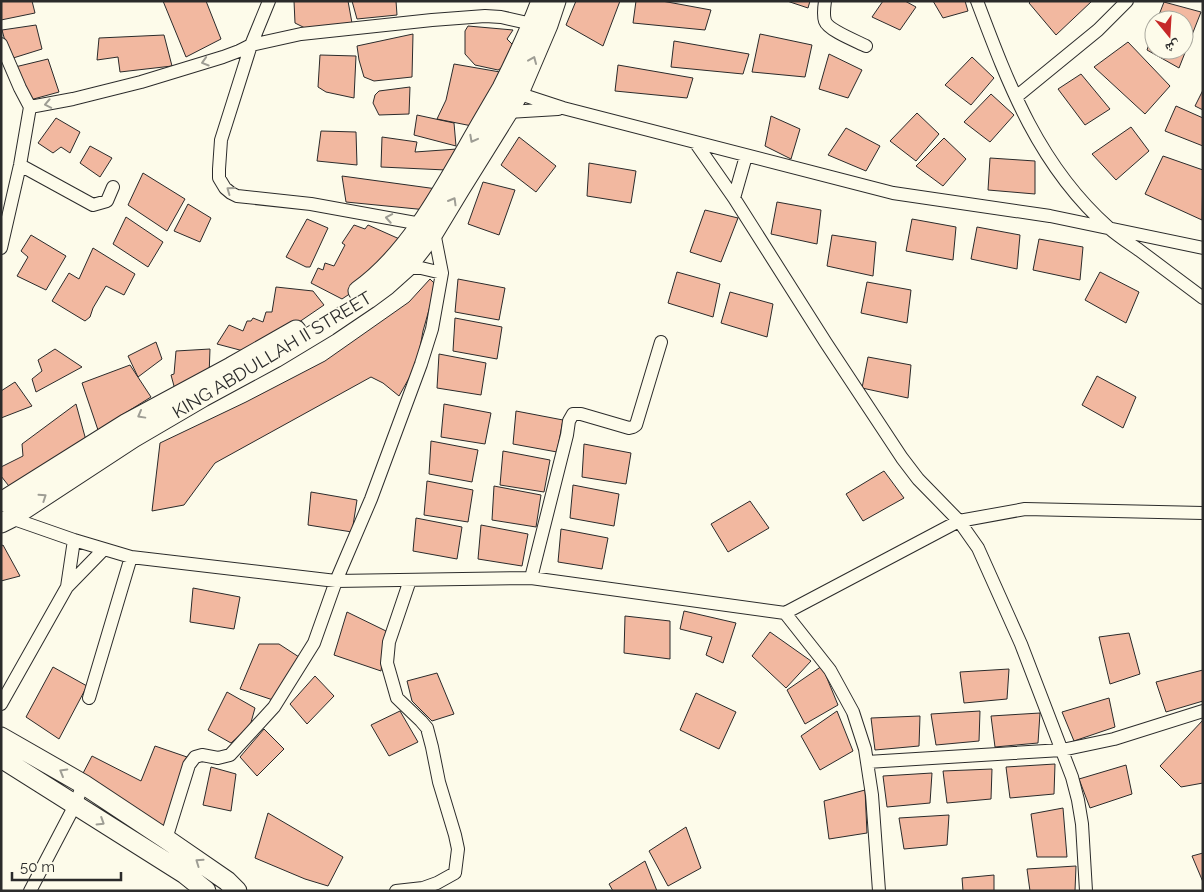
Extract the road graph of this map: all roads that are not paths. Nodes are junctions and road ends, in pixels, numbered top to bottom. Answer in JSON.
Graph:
{"nodes":[{"id":1,"x":269,"y":1,"type":"edge"},
{"id":2,"x":541,"y":1,"type":"edge"},
{"id":3,"x":556,"y":1,"type":"edge"},
{"id":4,"x":825,"y":1,"type":"edge"},
{"id":5,"x":977,"y":1,"type":"edge"},
{"id":6,"x":1127,"y":1,"type":"edge"},
{"id":7,"x":532,"y":24,"type":"junction"},
{"id":8,"x":1,"y":44,"type":"edge"},
{"id":9,"x":251,"y":45,"type":"junction"},
{"id":10,"x":866,"y":46,"type":"dead end"},
{"id":11,"x":510,"y":91,"type":"junction"},
{"id":12,"x":1016,"y":97,"type":"junction"},
{"id":13,"x":30,"y":107,"type":"junction"},
{"id":14,"x":562,"y":108,"type":"junction"},
{"id":15,"x":489,"y":110,"type":"junction"},
{"id":16,"x":508,"y":112,"type":"junction"},
{"id":17,"x":695,"y":142,"type":"junction"},
{"id":18,"x":746,"y":156,"type":"junction"},
{"id":19,"x":20,"y":165,"type":"junction"},
{"id":20,"x":113,"y":187,"type":"dead end"},
{"id":21,"x":734,"y":198,"type":"junction"},
{"id":22,"x":428,"y":228,"type":"junction"},
{"id":23,"x":1109,"y":228,"type":"junction"},
{"id":24,"x":1,"y":248,"type":"edge"},
{"id":25,"x":1203,"y":248,"type":"edge"},
{"id":26,"x":406,"y":268,"type":"junction"},
{"id":27,"x":442,"y":273,"type":"junction"},
{"id":28,"x":1203,"y":298,"type":"edge"},
{"id":29,"x":661,"y":342,"type":"dead end"},
{"id":30,"x":1,"y":502,"type":"edge"},
{"id":31,"x":1203,"y":513,"type":"edge"},
{"id":32,"x":6,"y":520,"type":"edge"},
{"id":33,"x":959,"y":521,"type":"junction"},
{"id":34,"x":74,"y":540,"type":"junction"},
{"id":35,"x":104,"y":550,"type":"junction"},
{"id":36,"x":132,"y":557,"type":"junction"},
{"id":37,"x":531,"y":578,"type":"junction"},
{"id":38,"x":336,"y":580,"type":"junction"},
{"id":39,"x":410,"y":580,"type":"junction"},
{"id":40,"x":67,"y":587,"type":"junction"},
{"id":41,"x":785,"y":613,"type":"junction"},
{"id":42,"x":89,"y":698,"type":"dead end"},
{"id":43,"x":1,"y":704,"type":"edge"},
{"id":44,"x":1203,"y":712,"type":"edge"},
{"id":45,"x":1,"y":737,"type":"edge"},
{"id":46,"x":1062,"y":750,"type":"junction"},
{"id":47,"x":1,"y":758,"type":"edge"},
{"id":48,"x":867,"y":762,"type":"junction"},
{"id":49,"x":83,"y":784,"type":"junction"},
{"id":50,"x":75,"y":805,"type":"junction"},
{"id":51,"x":166,"y":839,"type":"junction"},
{"id":52,"x":240,"y":890,"type":"edge"},
{"id":53,"x":30,"y":891,"type":"edge"},
{"id":54,"x":206,"y":891,"type":"edge"},
{"id":55,"x":396,"y":891,"type":"edge"},
{"id":56,"x":880,"y":891,"type":"edge"},
{"id":57,"x":1086,"y":891,"type":"edge"}],
"edges":[{"from":1,"to":9,"type":"street"},
{"from":2,"to":7,"type":"main road","name":"KING ABDULLAH II STREET"},
{"from":11,"to":3,"type":"main road","name":"KING ABDULLAH II STREET","one_way":true},
{"from":4,"to":10,"type":"street"},
{"from":5,"to":12,"type":"street"},
{"from":6,"to":12,"type":"street"},
{"from":7,"to":9,"type":"street"},
{"from":7,"to":11,"type":"main road","name":"KING ABDULLAH II STREET"},
{"from":8,"to":13,"type":"street"},
{"from":9,"to":13,"type":"street","one_way":true},
{"from":22,"to":9,"type":"street","one_way":true},
{"from":11,"to":14,"type":"street"},
{"from":11,"to":15,"type":"main road","name":"KING ABDULLAH II STREET"},
{"from":11,"to":16,"type":"main road","name":"KING ABDULLAH II STREET"},
{"from":12,"to":23,"type":"street"},
{"from":13,"to":19,"type":"street"},
{"from":14,"to":16,"type":"street"},
{"from":14,"to":17,"type":"street"},
{"from":15,"to":16,"type":"street"},
{"from":15,"to":22,"type":"main road","name":"KING ABDULLAH II STREET","one_way":true},
{"from":22,"to":16,"type":"main road","name":"KING ABDULLAH II STREET","one_way":true},
{"from":17,"to":18,"type":"street"},
{"from":17,"to":21,"type":"street"},
{"from":18,"to":21,"type":"street"},
{"from":18,"to":23,"type":"street"},
{"from":19,"to":20,"type":"street"},
{"from":19,"to":24,"type":"street"},
{"from":21,"to":33,"type":"street"},
{"from":22,"to":26,"type":"main road","name":"KING ABDULLAH II STREET"},
{"from":22,"to":27,"type":"street"},
{"from":22,"to":30,"type":"main road","name":"KING ABDULLAH II STREET","one_way":true},
{"from":23,"to":25,"type":"street"},
{"from":23,"to":28,"type":"street"},
{"from":26,"to":27,"type":"street"},
{"from":32,"to":26,"type":"main road","name":"KING ABDULLAH II STREET","one_way":true},
{"from":27,"to":38,"type":"street"},
{"from":29,"to":37,"type":"street"},
{"from":31,"to":33,"type":"street"},
{"from":32,"to":34,"type":"street"},
{"from":33,"to":41,"type":"street"},
{"from":33,"to":46,"type":"street"},
{"from":34,"to":35,"type":"street"},
{"from":34,"to":40,"type":"street"},
{"from":35,"to":36,"type":"street"},
{"from":35,"to":40,"type":"street"},
{"from":36,"to":38,"type":"street"},
{"from":36,"to":42,"type":"street"},
{"from":37,"to":39,"type":"street"},
{"from":37,"to":41,"type":"street"},
{"from":38,"to":39,"type":"street"},
{"from":38,"to":51,"type":"street"},
{"from":39,"to":55,"type":"street"},
{"from":40,"to":43,"type":"street"},
{"from":41,"to":48,"type":"street"},
{"from":44,"to":46,"type":"street"},
{"from":49,"to":45,"type":"main road","one_way":true},
{"from":46,"to":48,"type":"street"},
{"from":46,"to":57,"type":"street"},
{"from":47,"to":50,"type":"main road"},
{"from":48,"to":56,"type":"street"},
{"from":49,"to":50,"type":"street"},
{"from":49,"to":51,"type":"main road"},
{"from":50,"to":53,"type":"street"},
{"from":50,"to":54,"type":"main road","one_way":true},
{"from":52,"to":51,"type":"main road","one_way":true}]}
